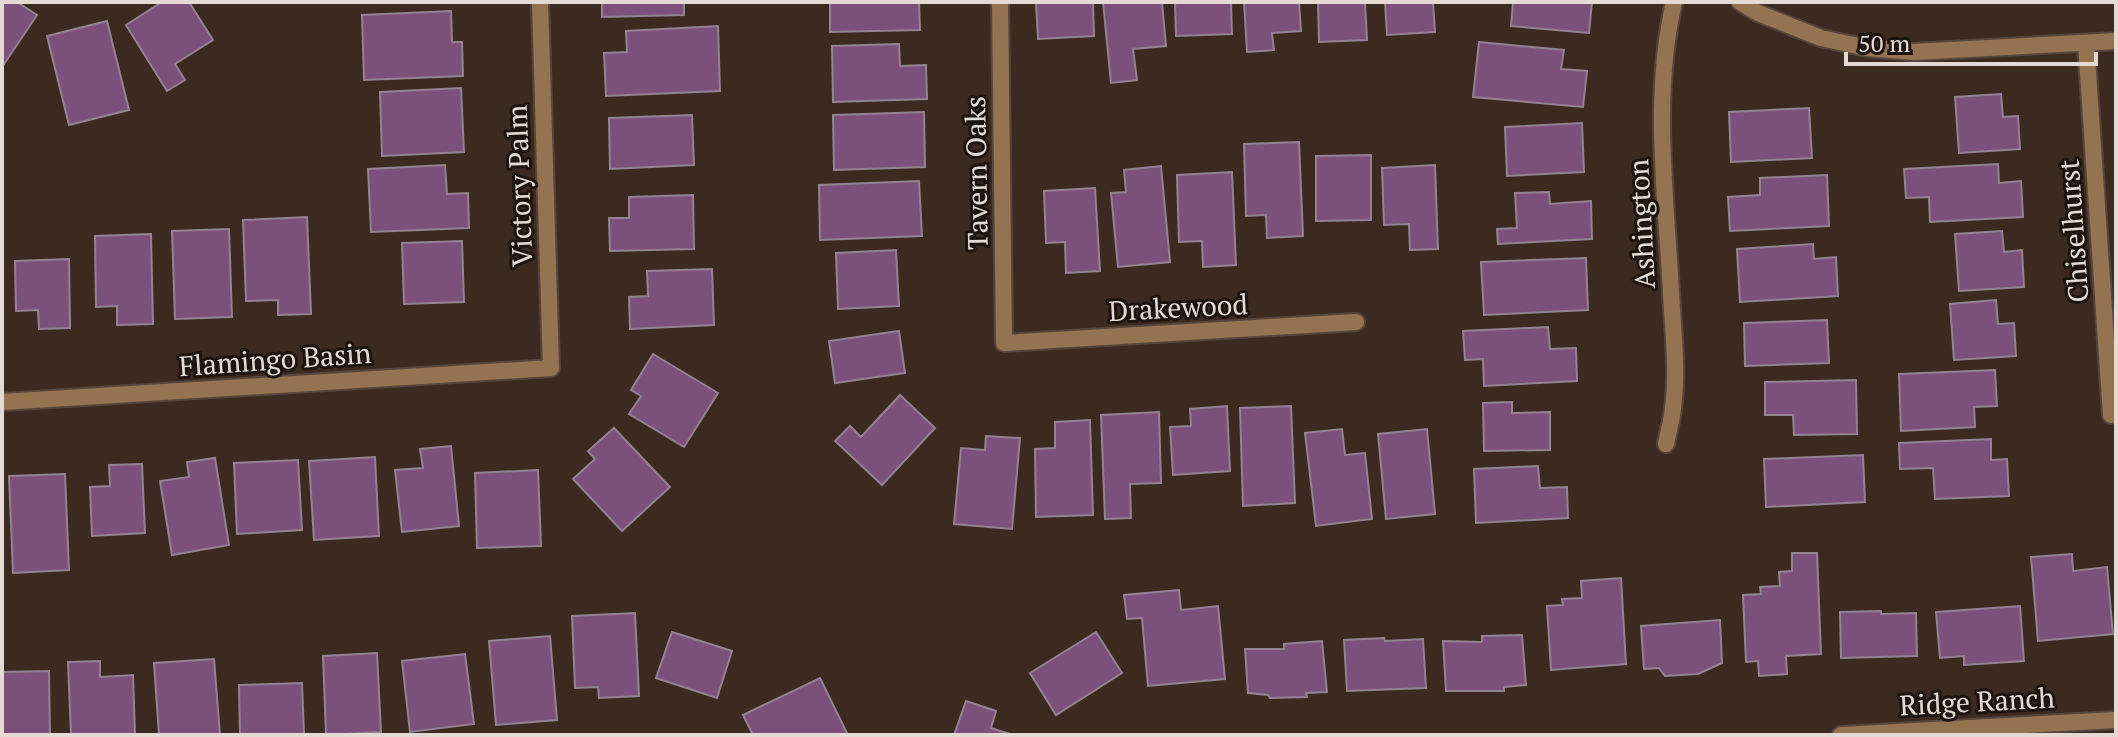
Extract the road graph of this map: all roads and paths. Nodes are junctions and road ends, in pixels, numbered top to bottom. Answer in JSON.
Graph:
{"nodes":[{"id":1,"x":540,"y":2,"type":"edge"},
{"id":2,"x":1000,"y":2,"type":"edge"},
{"id":3,"x":1674,"y":2,"type":"edge"},
{"id":4,"x":1740,"y":2,"type":"edge"},
{"id":5,"x":2116,"y":41,"type":"edge"},
{"id":6,"x":2086,"y":43,"type":"junction"},
{"id":7,"x":1356,"y":322,"type":"dead end"},
{"id":8,"x":1004,"y":343,"type":"joint"},
{"id":9,"x":551,"y":368,"type":"joint"},
{"id":10,"x":2,"y":402,"type":"edge"},
{"id":11,"x":2111,"y":415,"type":"dead end"},
{"id":12,"x":1666,"y":444,"type":"dead end"},
{"id":13,"x":2116,"y":720,"type":"edge"},
{"id":14,"x":1841,"y":735,"type":"edge"}],
"edges":[{"from":1,"to":9,"type":"street","name":"Victory Palm"},
{"from":2,"to":8,"type":"street","name":"Tavern Oaks"},
{"from":3,"to":12,"type":"street","name":"Ashington"},
{"from":4,"to":6,"type":"street"},
{"from":5,"to":6,"type":"street"},
{"from":6,"to":11,"type":"street","name":"Chiselhurst"},
{"from":7,"to":8,"type":"street","name":"Drakewood"},
{"from":9,"to":10,"type":"street","name":"Flamingo Basin"},
{"from":13,"to":14,"type":"street","name":"Ridge Ranch"}]}
